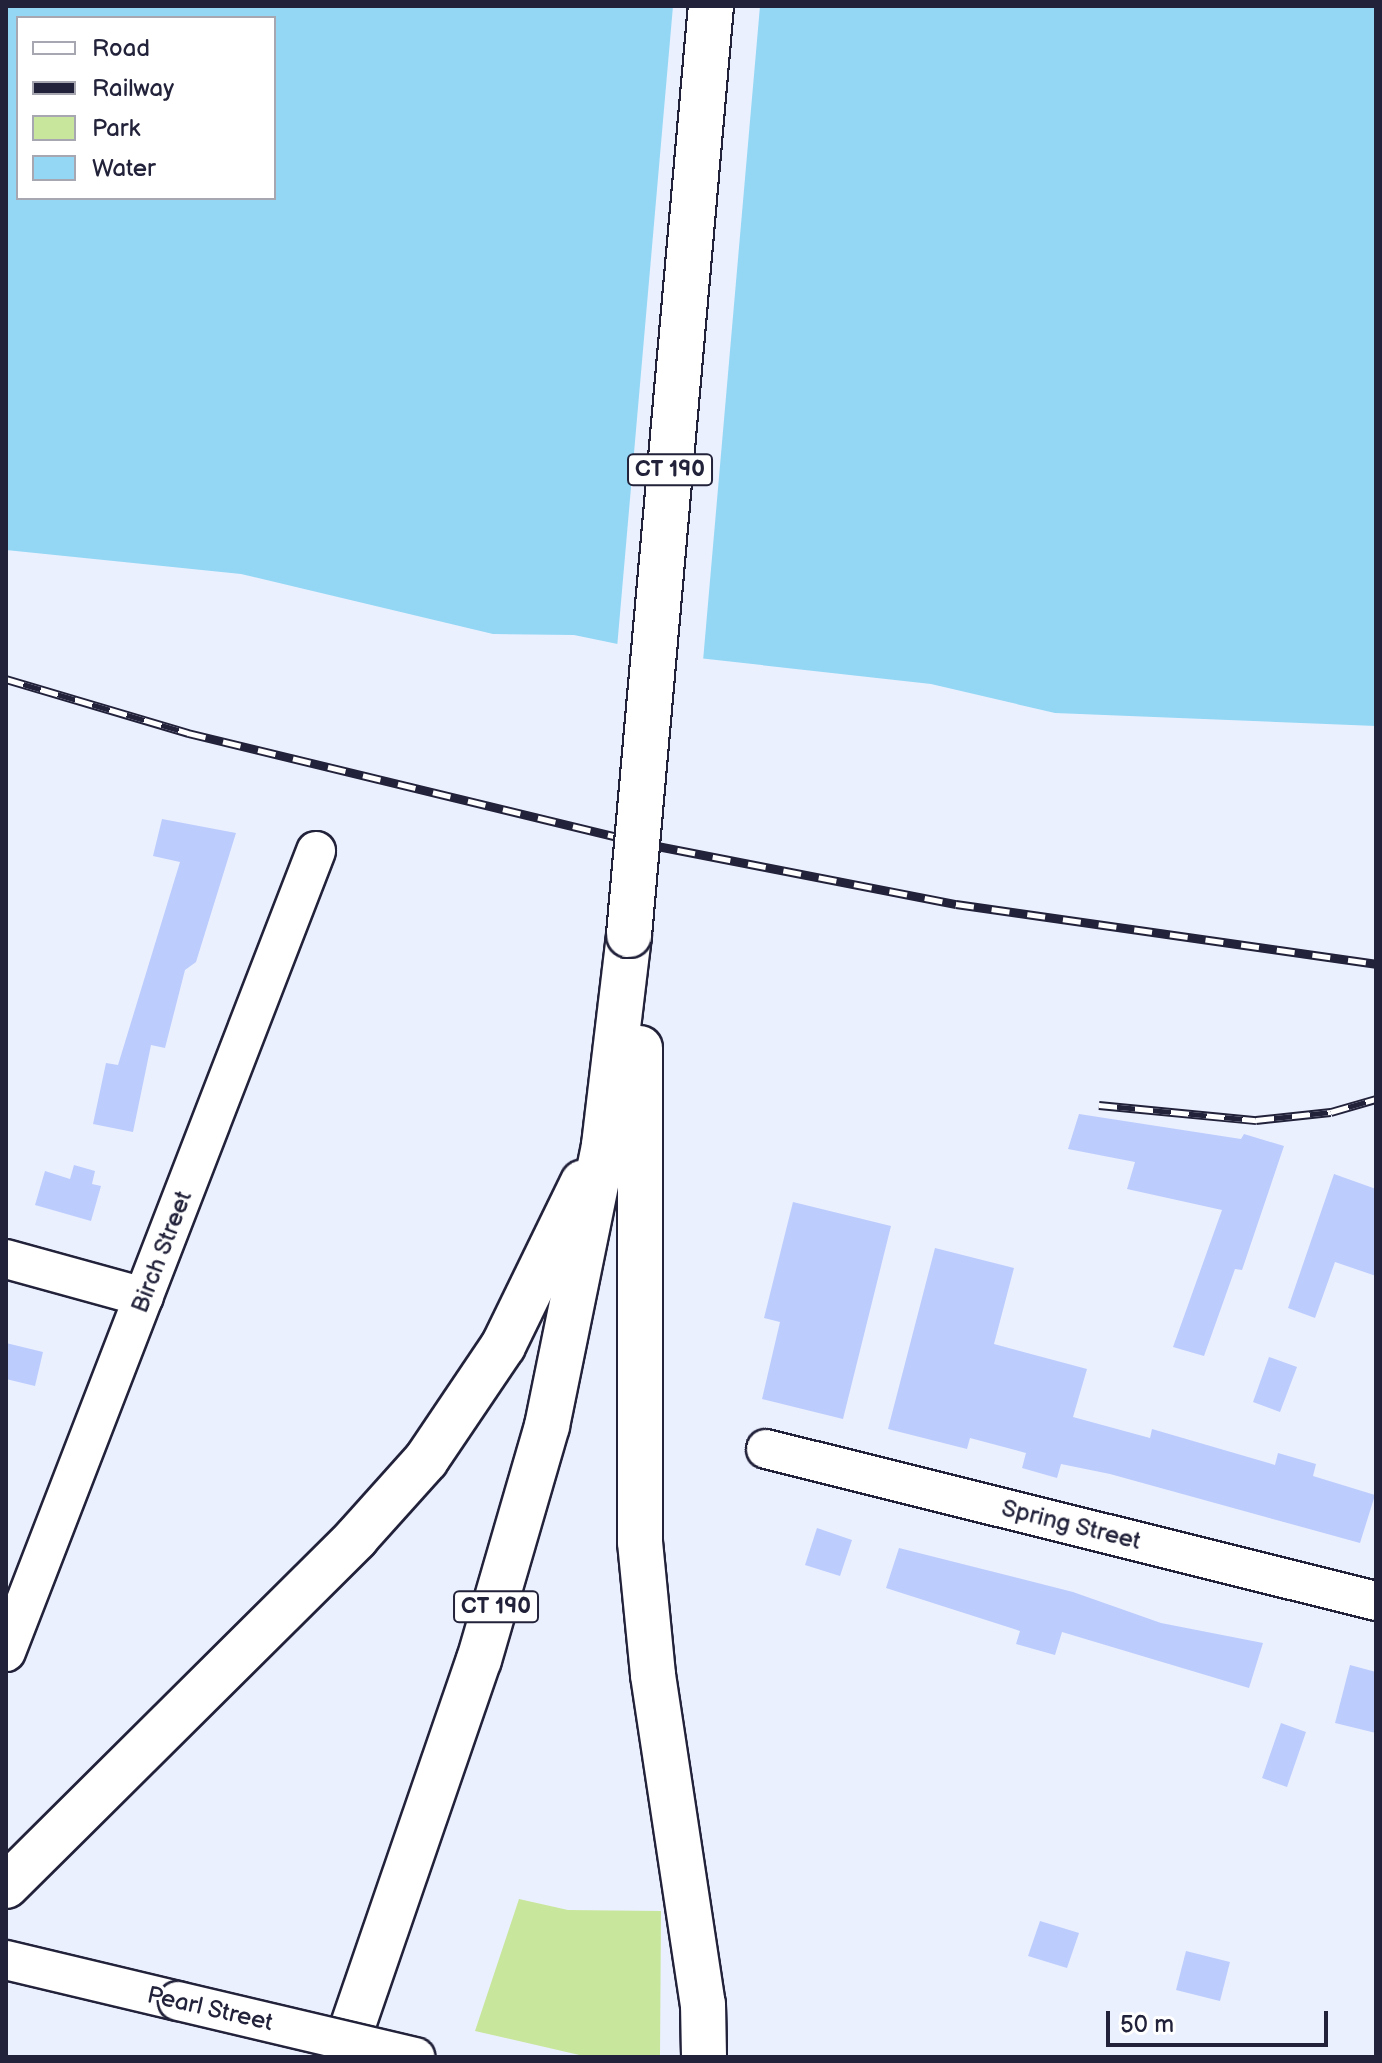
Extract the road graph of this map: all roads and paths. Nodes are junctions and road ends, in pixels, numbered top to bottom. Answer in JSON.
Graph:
{"nodes":[{"id":1,"x":711,"y":6,"type":"edge"},
{"id":2,"x":316,"y":851,"type":"dead end"},
{"id":3,"x":628,"y":949,"type":"junction"},
{"id":4,"x":604,"y":1145,"type":"junction"},
{"id":5,"x":6,"y":1259,"type":"edge"},
{"id":6,"x":144,"y":1297,"type":"junction"},
{"id":7,"x":766,"y":1449,"type":"dead end"},
{"id":8,"x":1376,"y":1601,"type":"edge"},
{"id":9,"x":6,"y":1652,"type":"edge"},
{"id":10,"x":6,"y":1886,"type":"edge"},
{"id":11,"x":6,"y":1960,"type":"edge"},
{"id":12,"x":342,"y":2057,"type":"edge"},
{"id":13,"x":415,"y":2057,"type":"edge"},
{"id":14,"x":704,"y":2057,"type":"edge"}],
"edges":[{"from":1,"to":3,"type":"main road","number":"CT 190","bridge":true},
{"from":2,"to":6,"type":"street","name":"Birch Street"},
{"from":3,"to":4,"type":"main road","number":"CT 190"},
{"from":3,"to":14,"type":"main road"},
{"from":4,"to":10,"type":"main road"},
{"from":4,"to":12,"type":"main road","number":"CT 190"},
{"from":5,"to":6,"type":"street"},
{"from":6,"to":9,"type":"street","name":"Birch Street"},
{"from":7,"to":8,"type":"street","name":"Spring Street"},
{"from":11,"to":13,"type":"street","name":"Pearl Street","bridge":true}]}
